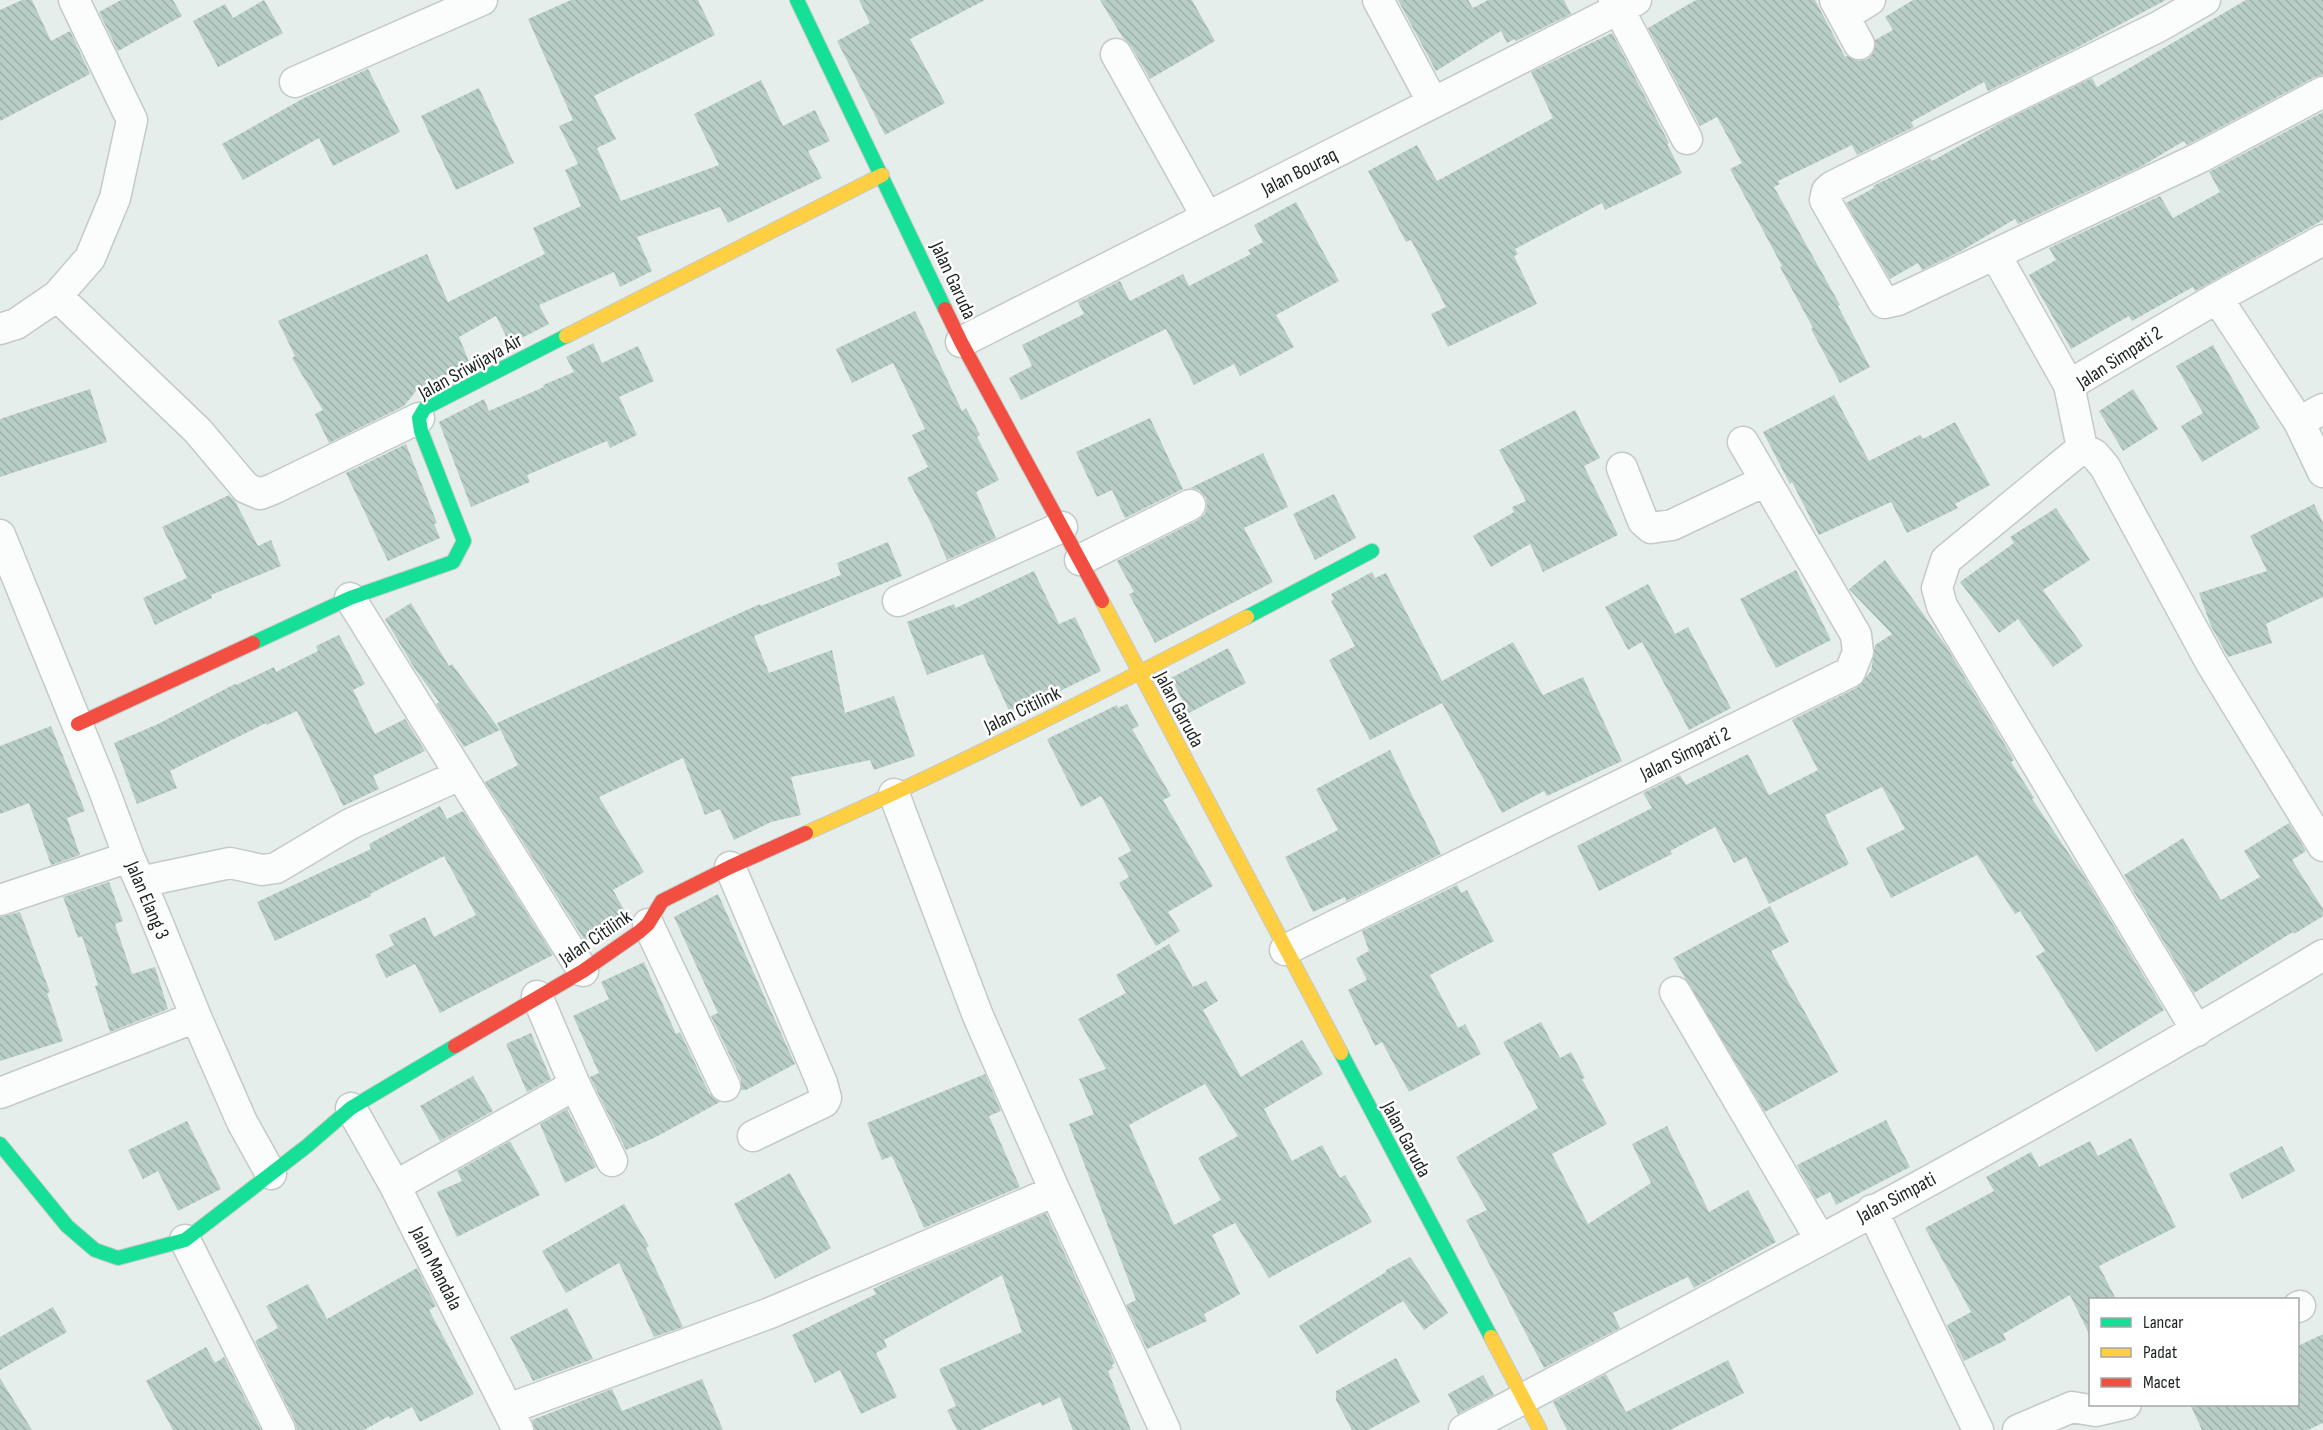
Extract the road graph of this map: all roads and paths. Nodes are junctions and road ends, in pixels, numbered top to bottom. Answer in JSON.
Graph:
{"nodes":[{"id":1,"x":74,"y":0,"type":"edge"},
{"id":2,"x":482,"y":0,"type":"edge"},
{"id":3,"x":797,"y":0,"type":"edge"},
{"id":4,"x":1378,"y":0,"type":"edge"},
{"id":5,"x":1870,"y":0,"type":"edge"},
{"id":6,"x":2205,"y":0,"type":"edge"},
{"id":7,"x":1623,"y":3,"type":"edge"},
{"id":8,"x":1839,"y":8,"type":"edge"},
{"id":9,"x":1859,"y":44,"type":"dead end"},
{"id":10,"x":1116,"y":54,"type":"dead end"},
{"id":11,"x":295,"y":82,"type":"dead end"},
{"id":12,"x":2323,"y":92,"type":"edge"},
{"id":13,"x":1433,"y":103,"type":"junction"},
{"id":14,"x":1687,"y":139,"type":"dead end"},
{"id":15,"x":882,"y":175,"type":"junction"},
{"id":16,"x":1207,"y":218,"type":"junction"},
{"id":17,"x":2323,"y":240,"type":"edge"},
{"id":18,"x":1995,"y":254,"type":"junction"},
{"id":19,"x":57,"y":296,"type":"junction"},
{"id":20,"x":2217,"y":298,"type":"junction"},
{"id":21,"x":0,"y":330,"type":"edge"},
{"id":22,"x":961,"y":342,"type":"junction"},
{"id":23,"x":2069,"y":385,"type":"junction"},
{"id":24,"x":2311,"y":415,"type":"edge"},
{"id":25,"x":419,"y":418,"type":"junction"},
{"id":26,"x":1743,"y":442,"type":"dead end"},
{"id":27,"x":2082,"y":448,"type":"junction"},
{"id":28,"x":1622,"y":468,"type":"dead end"},
{"id":29,"x":2323,"y":472,"type":"edge"},
{"id":30,"x":1765,"y":481,"type":"junction"},
{"id":31,"x":1190,"y":505,"type":"dead end"},
{"id":32,"x":1062,"y":527,"type":"junction"},
{"id":33,"x":0,"y":535,"type":"edge"},
{"id":34,"x":1372,"y":551,"type":"dead end"},
{"id":35,"x":1080,"y":560,"type":"junction"},
{"id":36,"x":350,"y":598,"type":"junction"},
{"id":37,"x":898,"y":601,"type":"dead end"},
{"id":38,"x":1139,"y":673,"type":"junction"},
{"id":39,"x":78,"y":724,"type":"junction"},
{"id":40,"x":460,"y":775,"type":"junction"},
{"id":41,"x":894,"y":794,"type":"junction"},
{"id":42,"x":2323,"y":846,"type":"edge"},
{"id":43,"x":730,"y":867,"type":"junction"},
{"id":44,"x":135,"y":869,"type":"junction"},
{"id":45,"x":0,"y":900,"type":"edge"},
{"id":46,"x":648,"y":924,"type":"junction"},
{"id":47,"x":1285,"y":950,"type":"junction"},
{"id":48,"x":2323,"y":955,"type":"edge"},
{"id":49,"x":583,"y":971,"type":"junction"},
{"id":50,"x":1675,"y":992,"type":"dead end"},
{"id":51,"x":537,"y":996,"type":"junction"},
{"id":52,"x":196,"y":1017,"type":"junction"},
{"id":53,"x":2197,"y":1031,"type":"junction"},
{"id":54,"x":575,"y":1085,"type":"junction"},
{"id":55,"x":725,"y":1086,"type":"dead end"},
{"id":56,"x":0,"y":1093,"type":"edge"},
{"id":57,"x":351,"y":1108,"type":"junction"},
{"id":58,"x":753,"y":1136,"type":"dead end"},
{"id":59,"x":0,"y":1144,"type":"edge"},
{"id":60,"x":612,"y":1161,"type":"dead end"},
{"id":61,"x":271,"y":1174,"type":"junction"},
{"id":62,"x":395,"y":1186,"type":"junction"},
{"id":63,"x":1055,"y":1191,"type":"junction"},
{"id":64,"x":1872,"y":1210,"type":"junction"},
{"id":65,"x":1820,"y":1239,"type":"junction"},
{"id":66,"x":185,"y":1240,"type":"junction"},
{"id":67,"x":1523,"y":1399,"type":"junction"},
{"id":68,"x":2117,"y":1406,"type":"edge"},
{"id":69,"x":513,"y":1420,"type":"edge"},
{"id":70,"x":280,"y":1430,"type":"edge"},
{"id":71,"x":1165,"y":1430,"type":"edge"},
{"id":72,"x":1464,"y":1430,"type":"edge"},
{"id":73,"x":1540,"y":1430,"type":"edge"},
{"id":74,"x":1978,"y":1430,"type":"edge"},
{"id":75,"x":2018,"y":1430,"type":"edge"}],
"edges":[{"from":1,"to":19,"type":"street"},
{"from":2,"to":11,"type":"street"},
{"from":3,"to":15,"type":"street","name":"Jalan Garuda"},
{"from":4,"to":13,"type":"street"},
{"from":5,"to":8,"type":"street"},
{"from":6,"to":18,"type":"street"},
{"from":7,"to":13,"type":"street","name":"Jalan Bouraq"},
{"from":7,"to":14,"type":"street"},
{"from":8,"to":9,"type":"street"},
{"from":10,"to":16,"type":"street"},
{"from":12,"to":18,"type":"street"},
{"from":13,"to":16,"type":"street","name":"Jalan Bouraq"},
{"from":15,"to":22,"type":"street","name":"Jalan Garuda"},
{"from":15,"to":25,"type":"street","name":"Jalan Sriwijaya Air"},
{"from":16,"to":22,"type":"street","name":"Jalan Bouraq"},
{"from":17,"to":20,"type":"street","name":"Jalan Simpati 2"},
{"from":18,"to":23,"type":"street"},
{"from":19,"to":21,"type":"street"},
{"from":19,"to":25,"type":"street"},
{"from":20,"to":23,"type":"street","name":"Jalan Simpati 2"},
{"from":20,"to":24,"type":"street"},
{"from":22,"to":32,"type":"street","name":"Jalan Garuda"},
{"from":23,"to":27,"type":"street","name":"Jalan Simpati 2"},
{"from":24,"to":29,"type":"street"},
{"from":25,"to":36,"type":"street","name":"Jalan Sriwijaya Air"},
{"from":26,"to":30,"type":"street","name":"Jalan Simpati 2"},
{"from":27,"to":42,"type":"street"},
{"from":27,"to":53,"type":"street"},
{"from":28,"to":30,"type":"street"},
{"from":30,"to":47,"type":"street","name":"Jalan Simpati 2"},
{"from":31,"to":35,"type":"street"},
{"from":32,"to":35,"type":"street","name":"Jalan Garuda"},
{"from":32,"to":37,"type":"street"},
{"from":33,"to":39,"type":"street","name":"Jalan Elang 3"},
{"from":34,"to":38,"type":"street","name":"Jalan Citilink"},
{"from":35,"to":38,"type":"street","name":"Jalan Garuda"},
{"from":36,"to":39,"type":"street","name":"Jalan Sriwijaya Air"},
{"from":36,"to":40,"type":"street"},
{"from":38,"to":41,"type":"street","name":"Jalan Citilink"},
{"from":38,"to":47,"type":"street","name":"Jalan Garuda"},
{"from":39,"to":44,"type":"street","name":"Jalan Elang 3"},
{"from":40,"to":44,"type":"street"},
{"from":40,"to":49,"type":"street"},
{"from":41,"to":43,"type":"street","name":"Jalan Citilink"},
{"from":41,"to":63,"type":"street"},
{"from":43,"to":46,"type":"street","name":"Jalan Citilink"},
{"from":43,"to":58,"type":"street"},
{"from":44,"to":45,"type":"street"},
{"from":44,"to":52,"type":"street","name":"Jalan Elang 3"},
{"from":46,"to":49,"type":"street","name":"Jalan Citilink"},
{"from":46,"to":55,"type":"street"},
{"from":47,"to":67,"type":"street","name":"Jalan Garuda"},
{"from":48,"to":53,"type":"street","name":"Jalan Simpati"},
{"from":49,"to":51,"type":"street","name":"Jalan Citilink"},
{"from":50,"to":65,"type":"street"},
{"from":51,"to":54,"type":"street"},
{"from":51,"to":57,"type":"street","name":"Jalan Citilink"},
{"from":52,"to":56,"type":"street"},
{"from":52,"to":61,"type":"street","name":"Jalan Elang 3"},
{"from":53,"to":64,"type":"street","name":"Jalan Simpati"},
{"from":54,"to":60,"type":"street"},
{"from":54,"to":62,"type":"street"},
{"from":57,"to":61,"type":"street","name":"Jalan Citilink"},
{"from":57,"to":62,"type":"street","name":"Jalan Mandala"},
{"from":59,"to":66,"type":"street","name":"Jalan Citilink"},
{"from":61,"to":66,"type":"street","name":"Jalan Citilink"},
{"from":62,"to":69,"type":"street","name":"Jalan Mandala"},
{"from":63,"to":69,"type":"street"},
{"from":63,"to":71,"type":"street"},
{"from":64,"to":65,"type":"street","name":"Jalan Simpati"},
{"from":64,"to":74,"type":"street"},
{"from":65,"to":67,"type":"street","name":"Jalan Simpati"},
{"from":66,"to":70,"type":"street"},
{"from":67,"to":72,"type":"street","name":"Jalan Simpati"},
{"from":67,"to":73,"type":"street","name":"Jalan Garuda"},
{"from":68,"to":75,"type":"street"}]}
